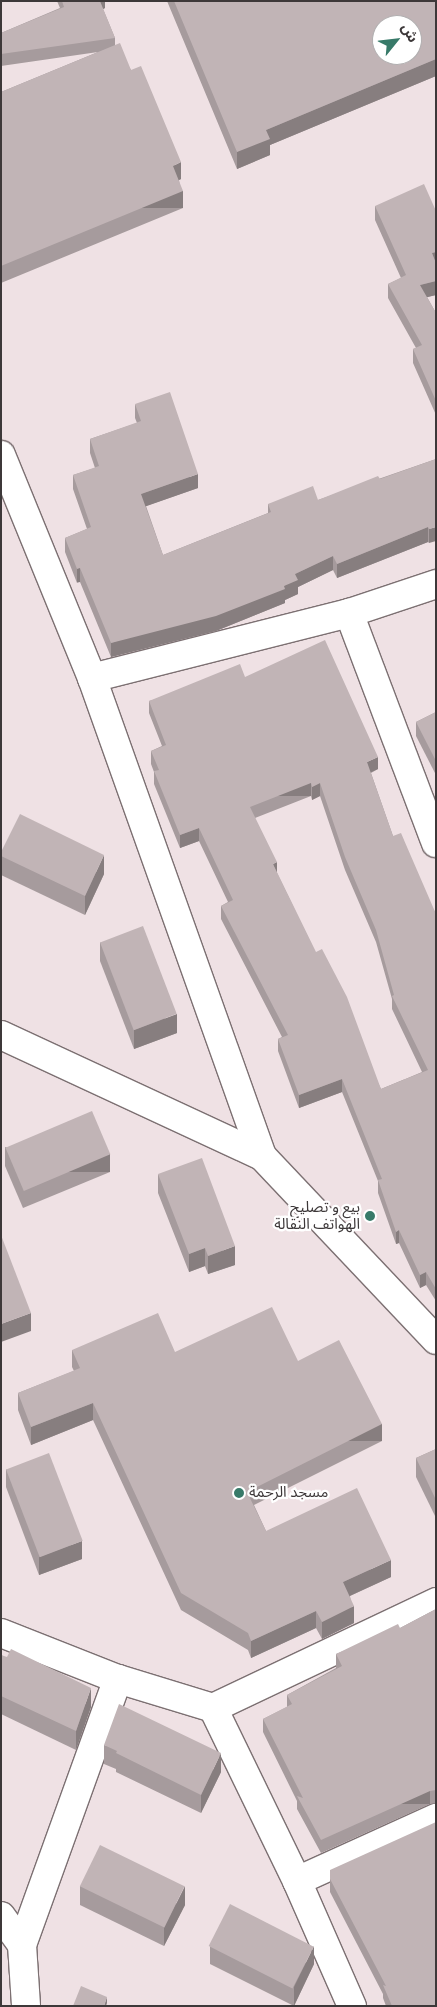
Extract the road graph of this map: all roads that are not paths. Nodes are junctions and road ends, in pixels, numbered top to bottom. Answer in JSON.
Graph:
{"nodes":[{"id":1,"x":1,"y":455,"type":"edge"},
{"id":2,"x":436,"y":584,"type":"edge"},
{"id":3,"x":349,"y":613,"type":"junction"},
{"id":4,"x":92,"y":678,"type":"junction"},
{"id":5,"x":436,"y":844,"type":"edge"},
{"id":6,"x":1,"y":1035,"type":"edge"},
{"id":7,"x":262,"y":1156,"type":"junction"},
{"id":8,"x":436,"y":1340,"type":"edge"},
{"id":9,"x":436,"y":1602,"type":"edge"},
{"id":10,"x":1,"y":1633,"type":"edge"},
{"id":11,"x":118,"y":1678,"type":"junction"},
{"id":12,"x":213,"y":1708,"type":"junction"},
{"id":13,"x":436,"y":1818,"type":"edge"},
{"id":14,"x":297,"y":1881,"type":"junction"},
{"id":15,"x":1,"y":1916,"type":"edge"},
{"id":16,"x":22,"y":1945,"type":"junction"},
{"id":17,"x":26,"y":2006,"type":"edge"},
{"id":18,"x":352,"y":2006,"type":"edge"}],
"edges":[{"from":1,"to":4,"type":"street"},
{"from":2,"to":3,"type":"street"},
{"from":3,"to":4,"type":"street"},
{"from":3,"to":5,"type":"street"},
{"from":4,"to":7,"type":"street"},
{"from":6,"to":7,"type":"street"},
{"from":7,"to":8,"type":"street"},
{"from":9,"to":12,"type":"street"},
{"from":10,"to":11,"type":"street"},
{"from":11,"to":12,"type":"street"},
{"from":11,"to":16,"type":"street"},
{"from":12,"to":14,"type":"street"},
{"from":13,"to":14,"type":"street"},
{"from":14,"to":18,"type":"street"},
{"from":15,"to":16,"type":"street"},
{"from":16,"to":17,"type":"street"}]}
